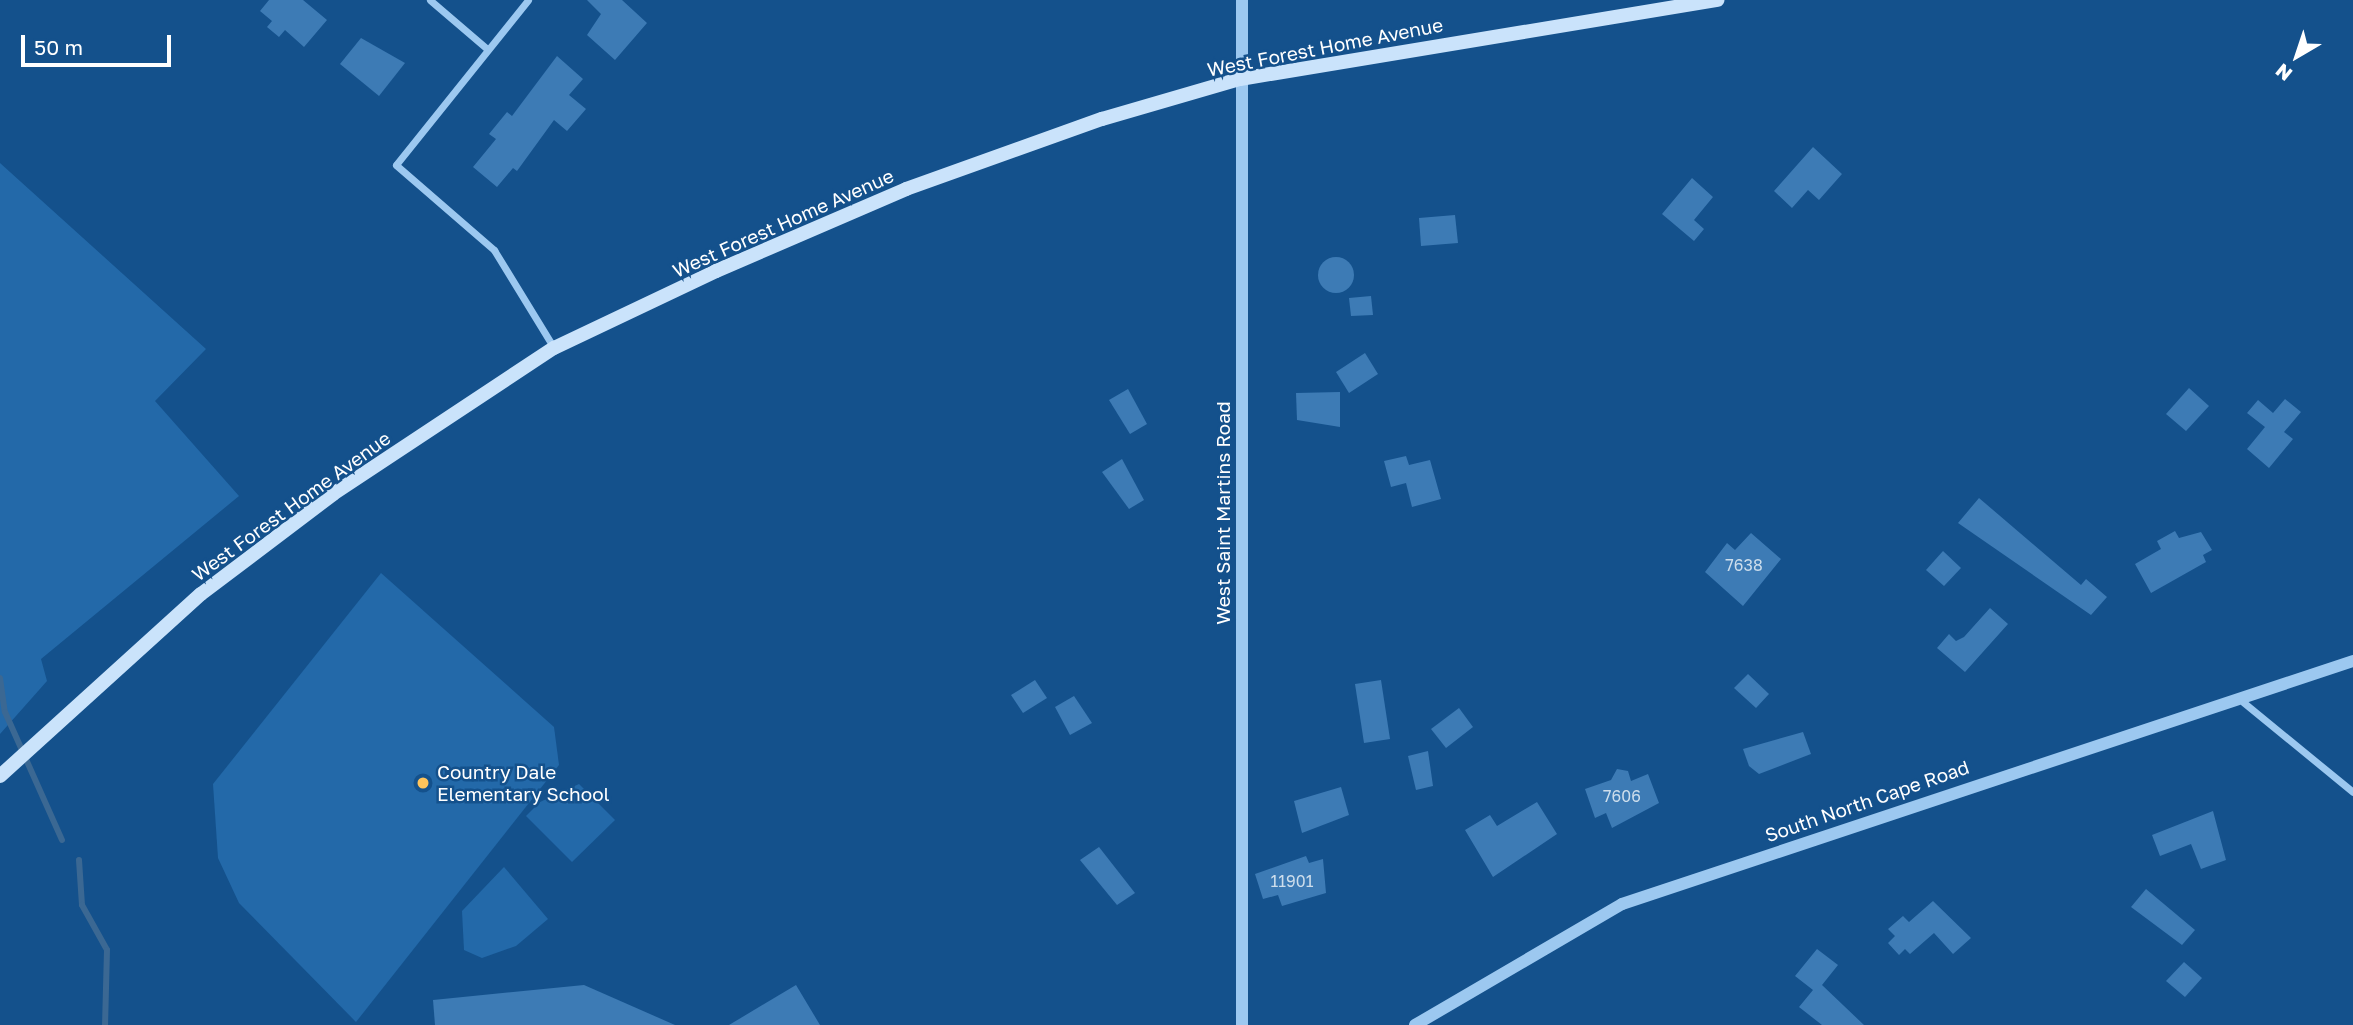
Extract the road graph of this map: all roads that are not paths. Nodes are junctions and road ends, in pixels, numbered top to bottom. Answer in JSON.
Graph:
{"nodes":[{"id":1,"x":430,"y":0,"type":"edge"},
{"id":2,"x":528,"y":0,"type":"edge"},
{"id":3,"x":1242,"y":0,"type":"edge"},
{"id":4,"x":1718,"y":0,"type":"edge"},
{"id":5,"x":486,"y":48,"type":"junction"},
{"id":6,"x":1240,"y":79,"type":"junction"},
{"id":7,"x":554,"y":348,"type":"junction"},
{"id":8,"x":2353,"y":662,"type":"edge"},
{"id":9,"x":2242,"y":702,"type":"junction"},
{"id":10,"x":0,"y":776,"type":"edge"},
{"id":11,"x":2353,"y":792,"type":"edge"},
{"id":12,"x":1242,"y":1025,"type":"edge"},
{"id":13,"x":1415,"y":1025,"type":"edge"}],
"edges":[{"from":1,"to":5,"type":"street"},
{"from":2,"to":5,"type":"street"},
{"from":3,"to":6,"type":"street","name":"West Saint Martins Road"},
{"from":4,"to":6,"type":"main road","name":"West Forest Home Avenue"},
{"from":5,"to":7,"type":"street"},
{"from":6,"to":7,"type":"main road","name":"West Forest Home Avenue"},
{"from":6,"to":12,"type":"street","name":"West Saint Martins Road"},
{"from":7,"to":10,"type":"main road","name":"West Forest Home Avenue"},
{"from":8,"to":9,"type":"street","name":"South North Cape Road"},
{"from":9,"to":11,"type":"street"},
{"from":9,"to":13,"type":"street","name":"South North Cape Road"}]}
